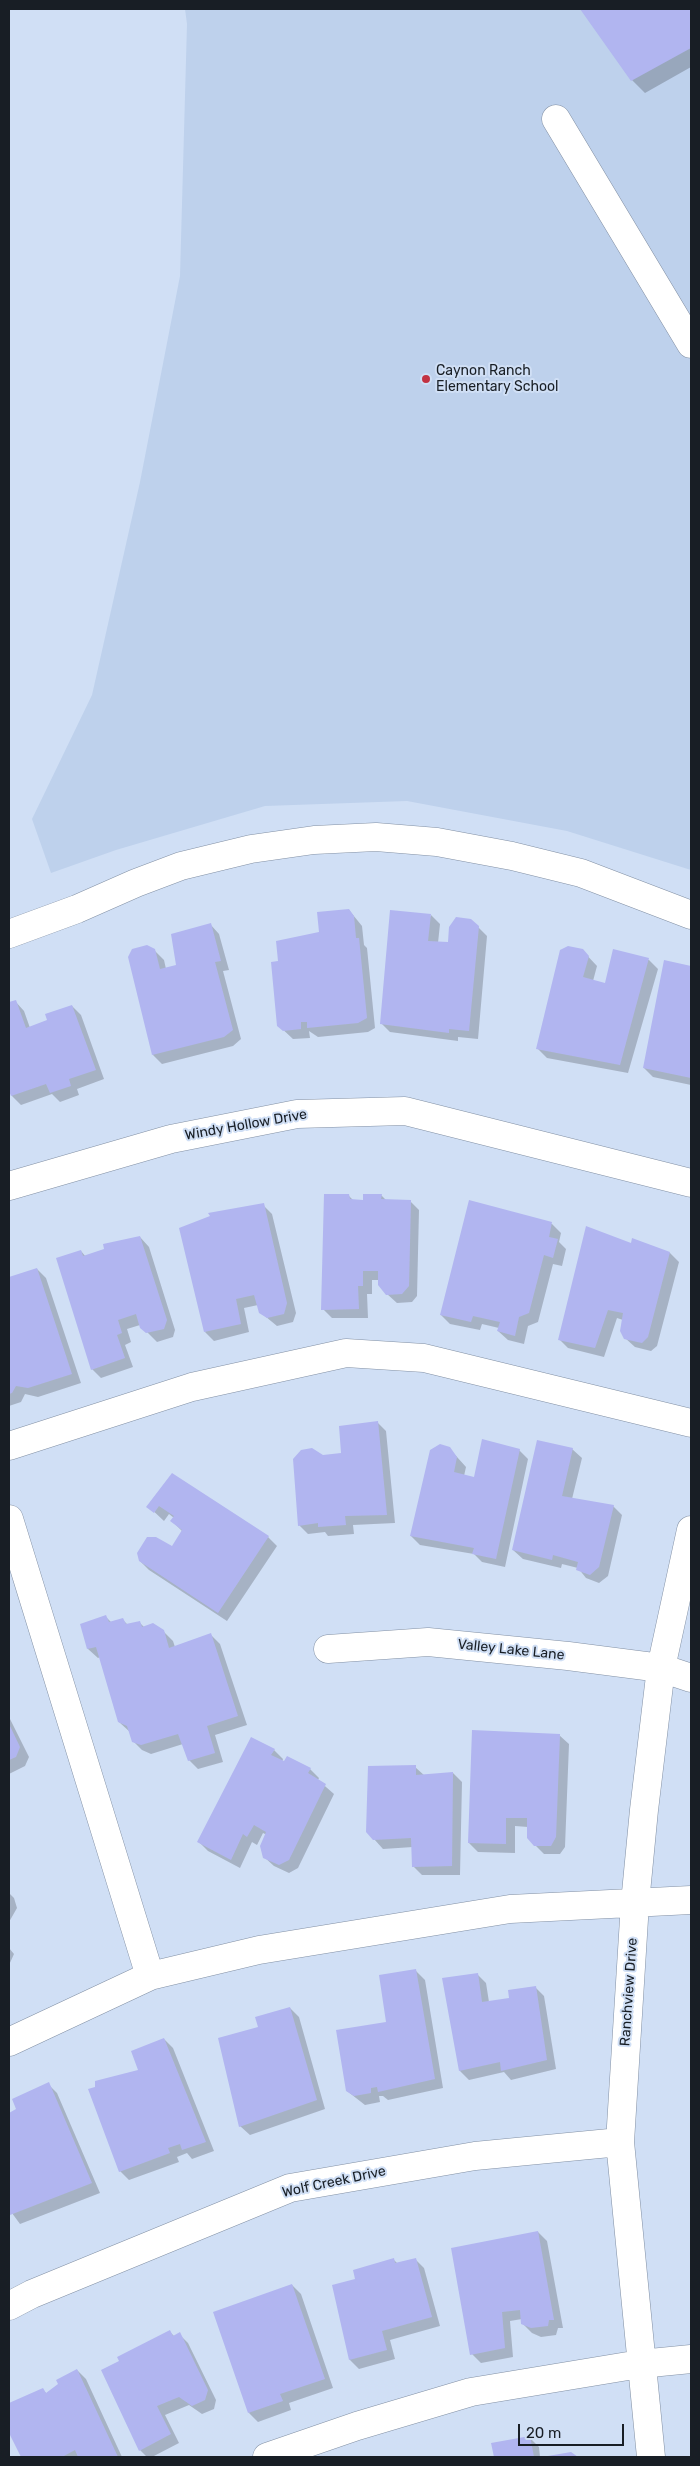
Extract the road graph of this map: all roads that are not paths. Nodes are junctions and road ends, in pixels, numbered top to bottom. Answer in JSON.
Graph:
{"nodes":[{"id":1,"x":556,"y":119,"type":"dead end"},
{"id":2,"x":691,"y":344,"type":"edge"},
{"id":3,"x":691,"y":915,"type":"edge"},
{"id":4,"x":9,"y":934,"type":"edge"},
{"id":5,"x":691,"y":1183,"type":"edge"},
{"id":6,"x":9,"y":1184,"type":"edge"},
{"id":7,"x":691,"y":1423,"type":"edge"},
{"id":8,"x":9,"y":1446,"type":"edge"},
{"id":9,"x":9,"y":1519,"type":"edge"},
{"id":10,"x":691,"y":1530,"type":"edge"},
{"id":11,"x":328,"y":1648,"type":"dead end"},
{"id":12,"x":661,"y":1668,"type":"junction"},
{"id":13,"x":691,"y":1678,"type":"edge"},
{"id":14,"x":691,"y":1900,"type":"edge"},
{"id":15,"x":635,"y":1904,"type":"junction"},
{"id":16,"x":150,"y":1976,"type":"junction"},
{"id":17,"x":9,"y":2042,"type":"edge"},
{"id":18,"x":620,"y":2142,"type":"junction"},
{"id":19,"x":9,"y":2306,"type":"edge"},
{"id":20,"x":691,"y":2360,"type":"edge"},
{"id":21,"x":640,"y":2364,"type":"junction"},
{"id":22,"x":267,"y":2457,"type":"edge"},
{"id":23,"x":651,"y":2457,"type":"edge"}],
"edges":[{"from":1,"to":2,"type":"street"},
{"from":3,"to":4,"type":"street"},
{"from":5,"to":6,"type":"street","name":"Windy Hollow Drive"},
{"from":7,"to":8,"type":"street"},
{"from":9,"to":16,"type":"street"},
{"from":10,"to":12,"type":"street","name":"Ranchview Drive"},
{"from":11,"to":12,"type":"street","name":"Valley Lake Lane"},
{"from":12,"to":13,"type":"street","name":"Valley Lake Lane"},
{"from":12,"to":15,"type":"street","name":"Ranchview Drive"},
{"from":14,"to":15,"type":"street"},
{"from":15,"to":16,"type":"street"},
{"from":15,"to":18,"type":"street","name":"Ranchview Drive"},
{"from":16,"to":17,"type":"street"},
{"from":18,"to":19,"type":"street","name":"Wolf Creek Drive"},
{"from":18,"to":21,"type":"street","name":"Ranchview Drive"},
{"from":20,"to":21,"type":"street"},
{"from":21,"to":22,"type":"street"},
{"from":21,"to":23,"type":"street","name":"Ranchview Drive"}]}
